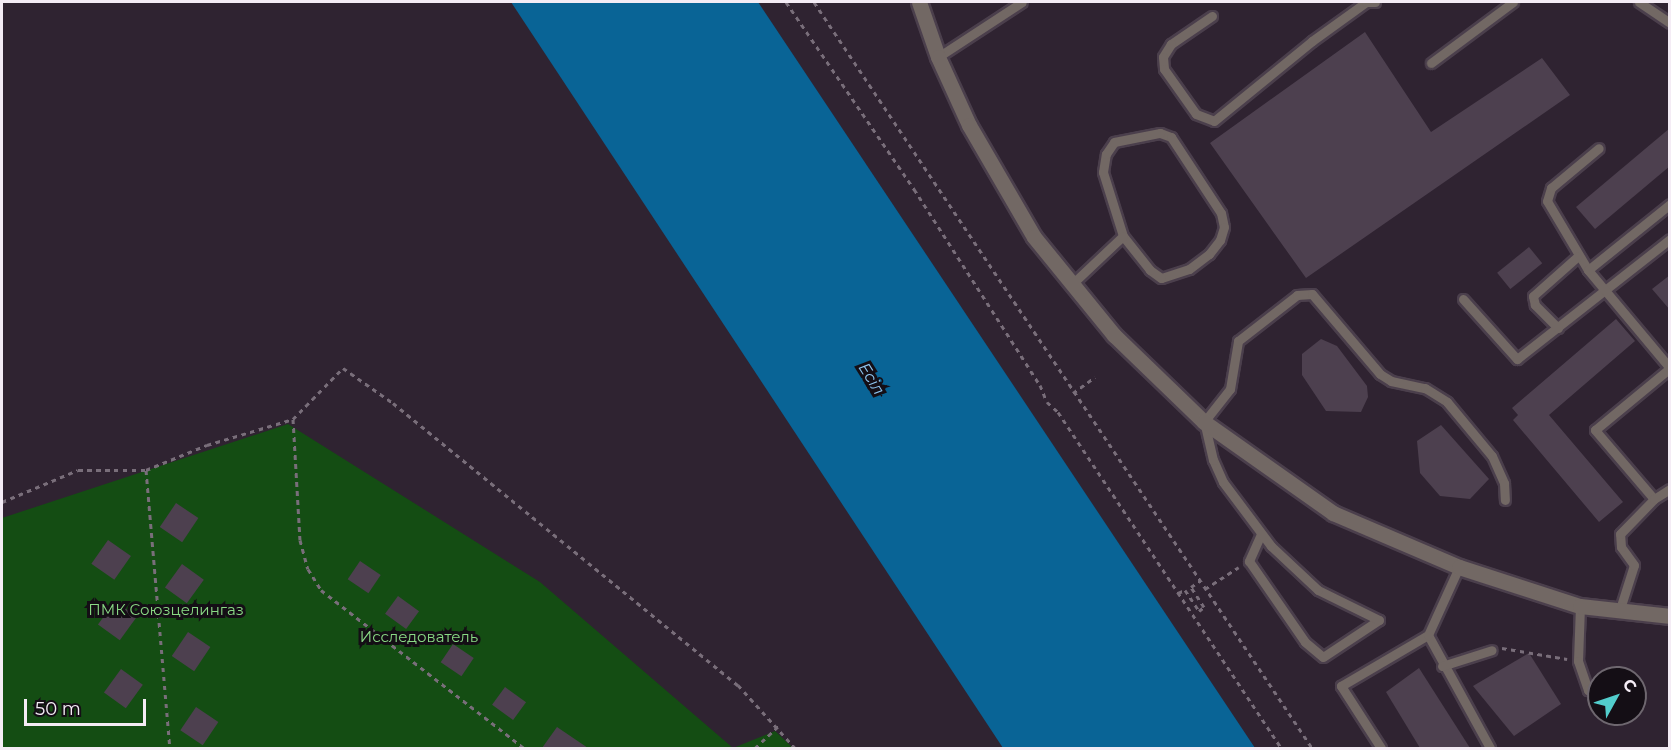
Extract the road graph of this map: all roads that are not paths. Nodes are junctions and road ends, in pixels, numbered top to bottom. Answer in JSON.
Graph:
{"nodes":[{"id":1,"x":919,"y":2,"type":"edge"},
{"id":2,"x":1022,"y":2,"type":"edge"},
{"id":3,"x":1375,"y":2,"type":"edge"},
{"id":4,"x":1513,"y":2,"type":"edge"},
{"id":5,"x":1639,"y":2,"type":"edge"},
{"id":6,"x":1212,"y":16,"type":"dead end"},
{"id":7,"x":1670,"y":23,"type":"edge"},
{"id":8,"x":938,"y":57,"type":"junction"},
{"id":9,"x":1431,"y":63,"type":"dead end"},
{"id":10,"x":1599,"y":148,"type":"dead end"},
{"id":11,"x":1670,"y":204,"type":"edge"},
{"id":12,"x":1123,"y":236,"type":"junction"},
{"id":13,"x":1670,"y":239,"type":"edge"},
{"id":14,"x":1577,"y":257,"type":"junction"},
{"id":15,"x":1588,"y":270,"type":"junction"},
{"id":16,"x":1071,"y":285,"type":"junction"},
{"id":17,"x":1607,"y":291,"type":"junction"},
{"id":18,"x":1463,"y":299,"type":"dead end"},
{"id":19,"x":1558,"y":328,"type":"junction"},
{"id":20,"x":1204,"y":422,"type":"junction"},
{"id":21,"x":1670,"y":489,"type":"edge"},
{"id":22,"x":1654,"y":499,"type":"junction"},
{"id":23,"x":1505,"y":500,"type":"dead end"},
{"id":24,"x":1261,"y":534,"type":"junction"},
{"id":25,"x":1459,"y":567,"type":"junction"},
{"id":26,"x":1580,"y":606,"type":"junction"},
{"id":27,"x":1618,"y":612,"type":"junction"},
{"id":28,"x":1670,"y":616,"type":"edge"},
{"id":29,"x":1428,"y":635,"type":"junction"},
{"id":30,"x":1492,"y":650,"type":"road end"},
{"id":31,"x":1442,"y":666,"type":"junction"},
{"id":32,"x":1587,"y":687,"type":"edge"},
{"id":33,"x":1381,"y":748,"type":"edge"},
{"id":34,"x":1490,"y":748,"type":"edge"}],
"edges":[{"from":1,"to":8,"type":"street"},
{"from":2,"to":8,"type":"lane"},
{"from":3,"to":6,"type":"lane"},
{"from":4,"to":9,"type":"lane"},
{"from":5,"to":7,"type":"lane"},
{"from":8,"to":16,"type":"street"},
{"from":10,"to":14,"type":"lane"},
{"from":11,"to":15,"type":"lane"},
{"from":12,"to":12,"type":"lane"},
{"from":12,"to":16,"type":"lane"},
{"from":13,"to":17,"type":"lane"},
{"from":14,"to":15,"type":"lane"},
{"from":14,"to":19,"type":"lane"},
{"from":15,"to":17,"type":"lane"},
{"from":16,"to":20,"type":"street"},
{"from":17,"to":19,"type":"lane"},
{"from":17,"to":22,"type":"lane"},
{"from":18,"to":19,"type":"lane"},
{"from":20,"to":23,"type":"lane"},
{"from":20,"to":24,"type":"lane"},
{"from":20,"to":25,"type":"street"},
{"from":21,"to":22,"type":"lane"},
{"from":22,"to":27,"type":"lane"},
{"from":24,"to":24,"type":"lane"},
{"from":25,"to":26,"type":"street"},
{"from":25,"to":29,"type":"lane"},
{"from":26,"to":27,"type":"street"},
{"from":26,"to":32,"type":"lane"},
{"from":27,"to":28,"type":"street"},
{"from":29,"to":31,"type":"lane"},
{"from":29,"to":33,"type":"lane"},
{"from":30,"to":31,"type":"lane"},
{"from":31,"to":34,"type":"lane"}]}
